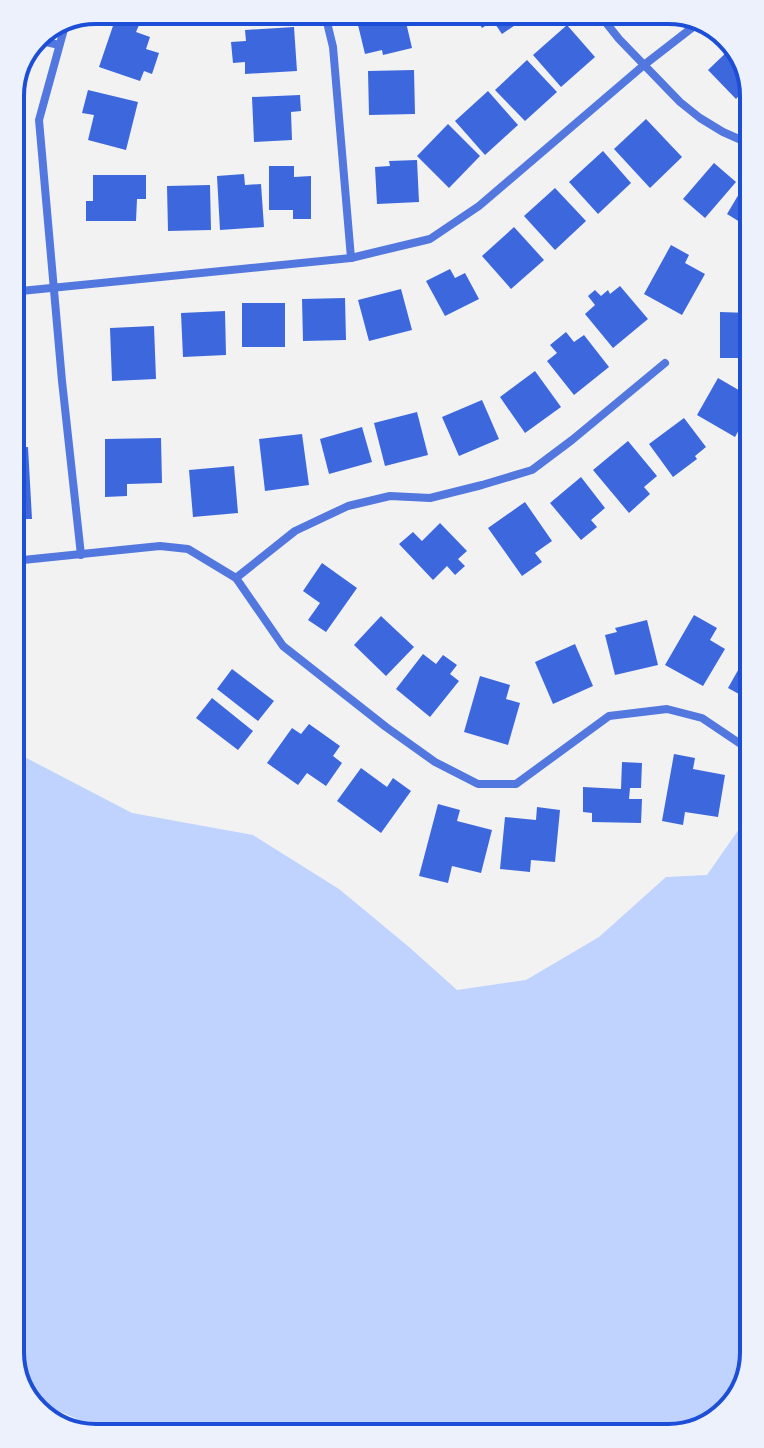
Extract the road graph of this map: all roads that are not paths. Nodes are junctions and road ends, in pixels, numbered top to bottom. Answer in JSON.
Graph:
{"nodes":[{"id":1,"x":327,"y":24,"type":"edge"},
{"id":2,"x":607,"y":24,"type":"edge"},
{"id":3,"x":691,"y":28,"type":"edge"},
{"id":4,"x":63,"y":32,"type":"edge"},
{"id":5,"x":48,"y":42,"type":"edge"},
{"id":6,"x":59,"y":45,"type":"junction"},
{"id":7,"x":644,"y":65,"type":"junction"},
{"id":8,"x":740,"y":139,"type":"edge"},
{"id":9,"x":351,"y":258,"type":"junction"},
{"id":10,"x":55,"y":288,"type":"junction"},
{"id":11,"x":24,"y":291,"type":"edge"},
{"id":12,"x":665,"y":363,"type":"dead end"},
{"id":13,"x":81,"y":555,"type":"junction"},
{"id":14,"x":24,"y":560,"type":"edge"},
{"id":15,"x":236,"y":578,"type":"junction"},
{"id":16,"x":740,"y":744,"type":"edge"}],
"edges":[{"from":1,"to":9,"type":"street"},
{"from":2,"to":7,"type":"street"},
{"from":3,"to":7,"type":"street"},
{"from":4,"to":6,"type":"street"},
{"from":5,"to":6,"type":"street"},
{"from":6,"to":10,"type":"street"},
{"from":7,"to":8,"type":"street"},
{"from":7,"to":9,"type":"street"},
{"from":9,"to":10,"type":"street"},
{"from":10,"to":11,"type":"street"},
{"from":10,"to":13,"type":"street"},
{"from":12,"to":15,"type":"street"},
{"from":13,"to":14,"type":"street"},
{"from":13,"to":15,"type":"street"},
{"from":15,"to":16,"type":"street"}]}
